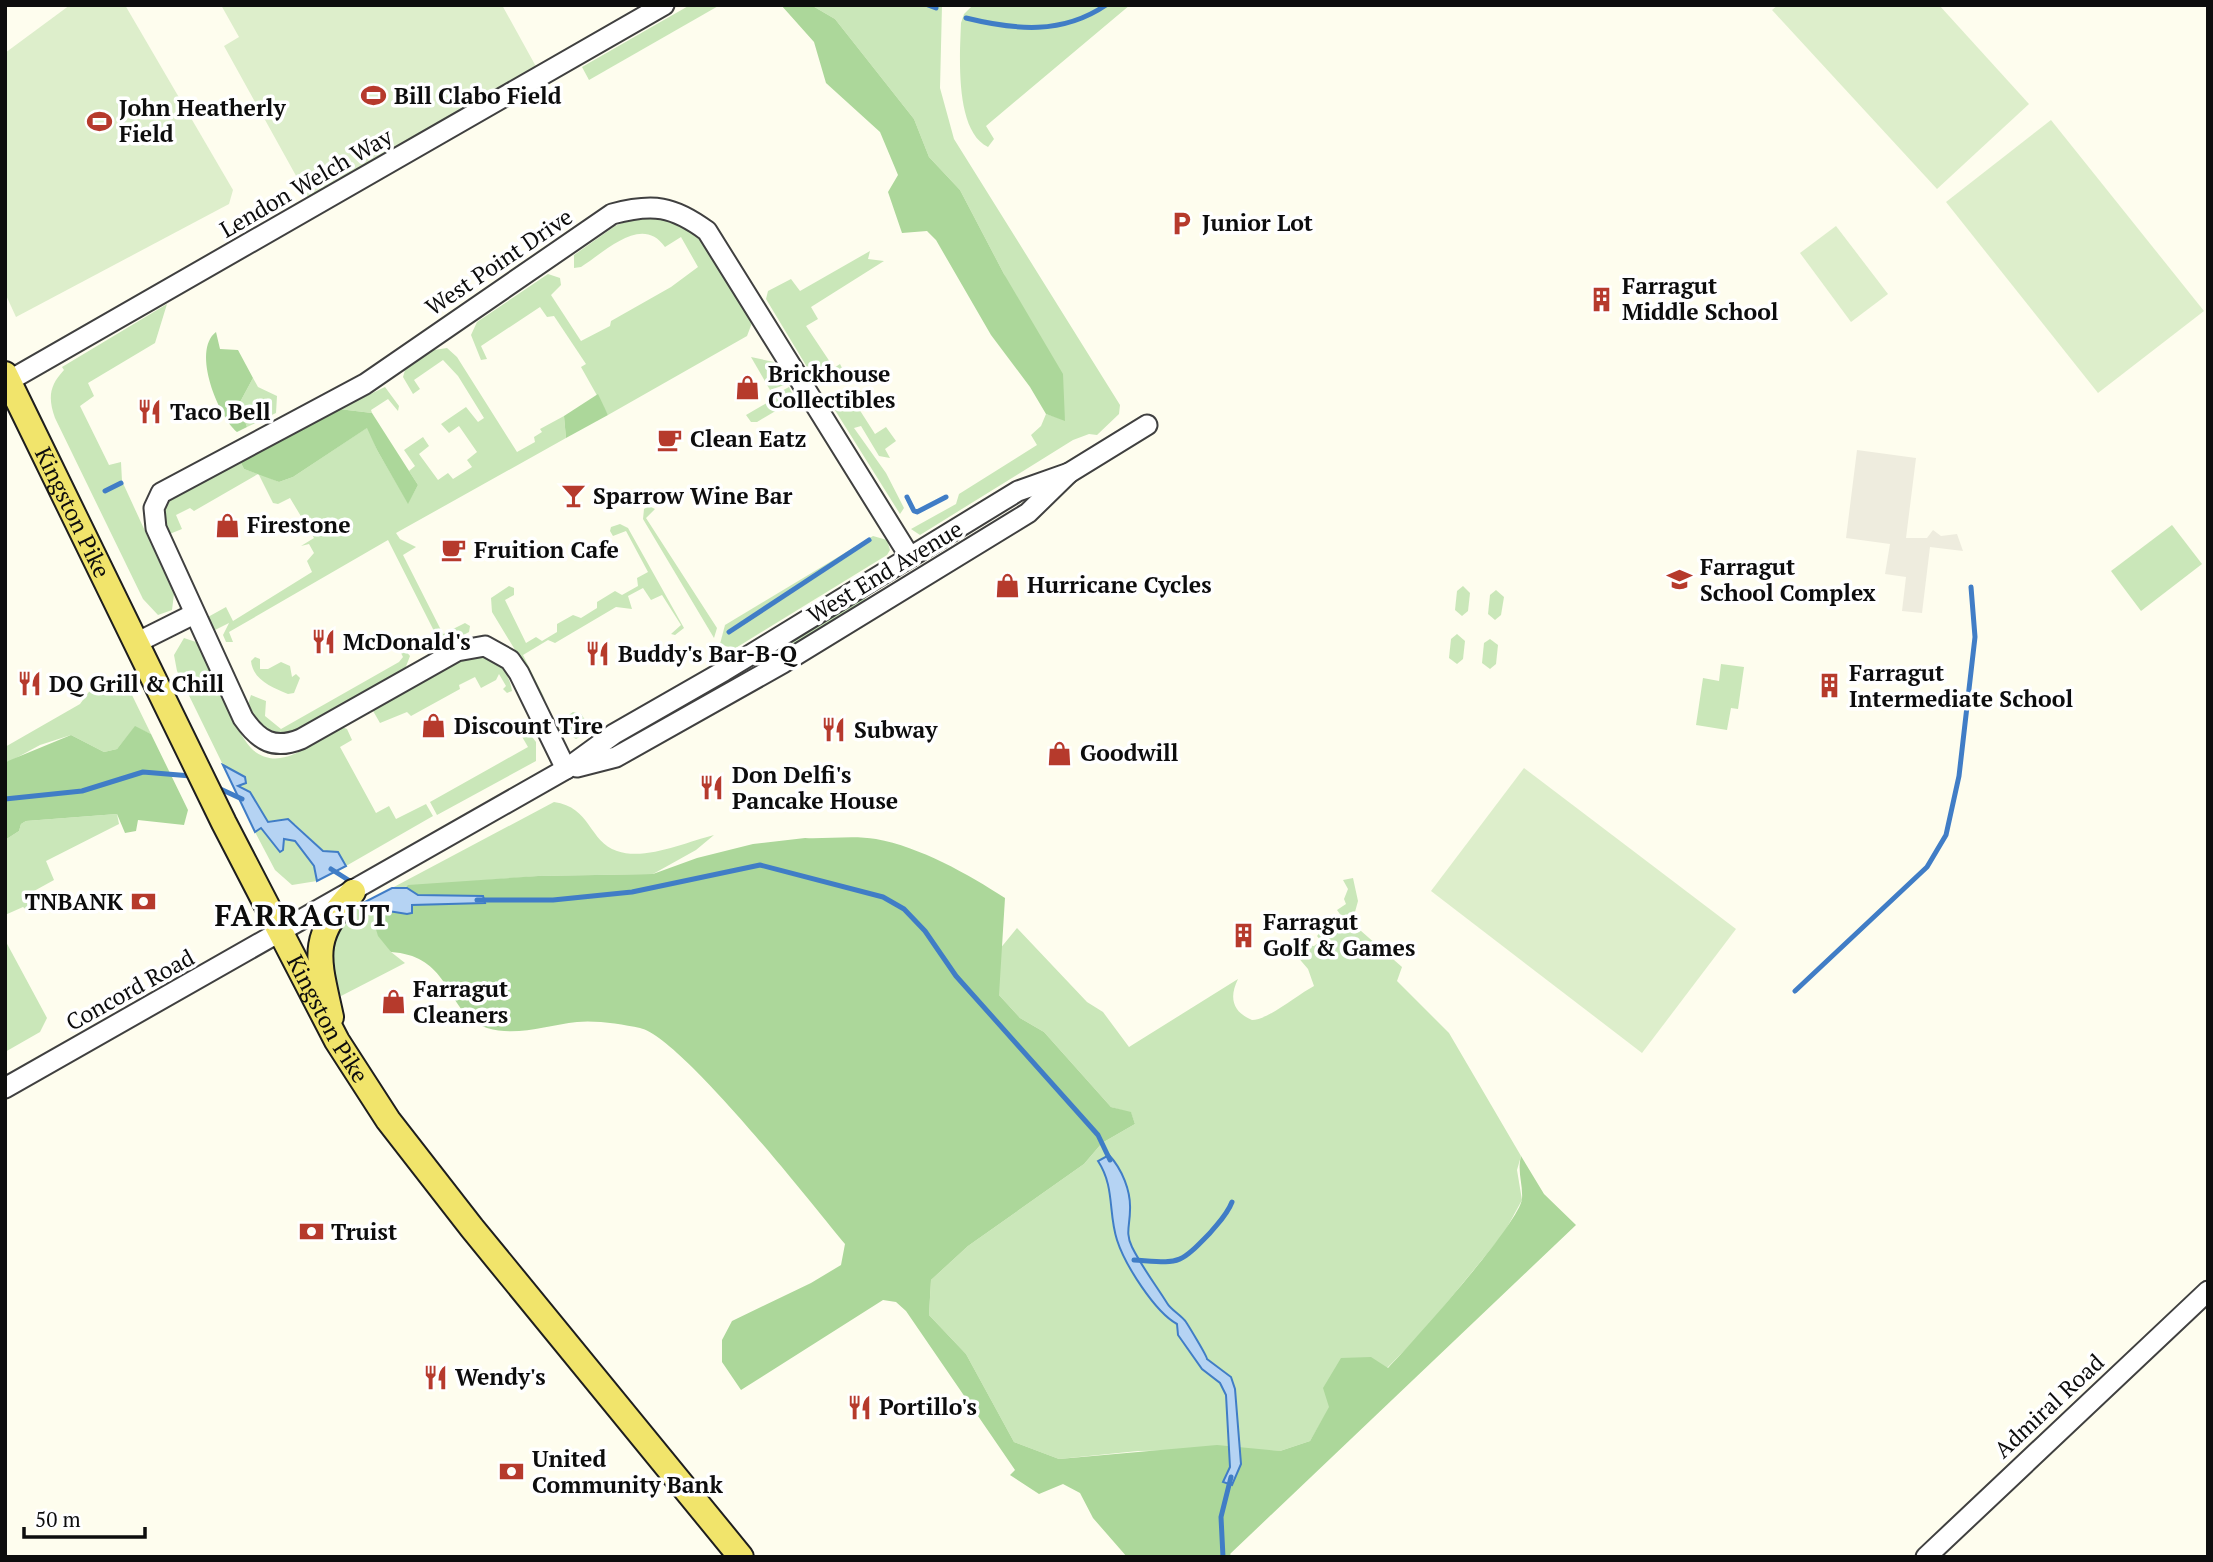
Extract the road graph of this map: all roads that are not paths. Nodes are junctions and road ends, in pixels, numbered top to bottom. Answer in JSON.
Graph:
{"nodes":[{"id":1,"x":664,"y":5,"type":"edge"},
{"id":2,"x":6,"y":379,"type":"edge"},
{"id":3,"x":1147,"y":425,"type":"dead end"},
{"id":4,"x":1069,"y":473,"type":"junction"},
{"id":5,"x":910,"y":557,"type":"junction"},
{"id":6,"x":194,"y":614,"type":"junction"},
{"id":7,"x":136,"y":643,"type":"junction"},
{"id":8,"x":566,"y":769,"type":"junction"},
{"id":9,"x":349,"y":895,"type":"junction"},
{"id":10,"x":279,"y":934,"type":"junction"},
{"id":11,"x":337,"y":1041,"type":"junction"},
{"id":12,"x":5,"y":1088,"type":"edge"},
{"id":13,"x":2208,"y":1291,"type":"edge"},
{"id":14,"x":741,"y":1557,"type":"edge"},
{"id":15,"x":1926,"y":1557,"type":"edge"}],
"edges":[{"from":1,"to":2,"type":"street","name":"Lendon Welch Way"},
{"from":2,"to":7,"type":"main road","name":"Kingston Pike"},
{"from":3,"to":4,"type":"street","name":"West End Avenue"},
{"from":4,"to":5,"type":"street","name":"West End Avenue"},
{"from":4,"to":8,"type":"street","name":"West End Avenue"},
{"from":5,"to":6,"type":"street","name":"West Point Drive"},
{"from":5,"to":8,"type":"street","name":"West End Avenue"},
{"from":6,"to":7,"type":"street"},
{"from":6,"to":8,"type":"street"},
{"from":7,"to":10,"type":"main road","name":"Kingston Pike"},
{"from":8,"to":9,"type":"street","name":"West End Avenue"},
{"from":9,"to":10,"type":"street","name":"West End Avenue"},
{"from":9,"to":11,"type":"main road"},
{"from":10,"to":11,"type":"main road","name":"Kingston Pike"},
{"from":10,"to":12,"type":"street","name":"Concord Road"},
{"from":11,"to":14,"type":"main road","name":"Kingston Pike"},
{"from":13,"to":15,"type":"street","name":"Admiral Road"}]}
